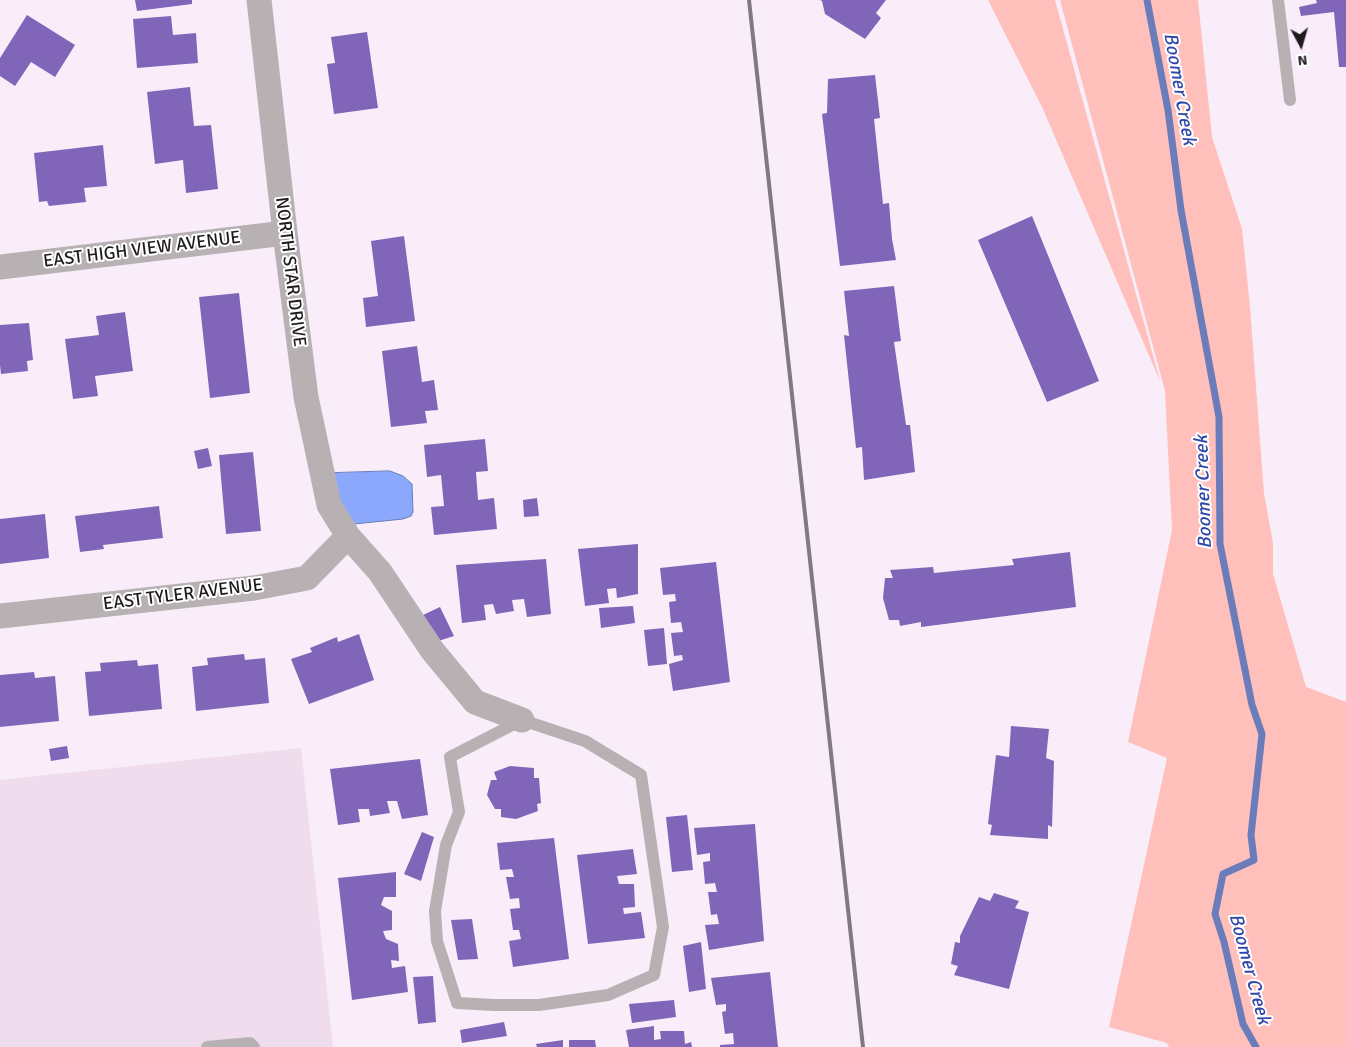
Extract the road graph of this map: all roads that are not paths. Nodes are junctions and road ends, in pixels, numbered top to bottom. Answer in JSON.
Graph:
{"nodes":[{"id":1,"x":259,"y":0,"type":"edge"},
{"id":2,"x":1278,"y":0,"type":"edge"},
{"id":3,"x":1290,"y":100,"type":"dead end"},
{"id":4,"x":284,"y":233,"type":"junction"},
{"id":5,"x":0,"y":267,"type":"edge"},
{"id":6,"x":348,"y":536,"type":"junction"},
{"id":7,"x":0,"y":616,"type":"edge"},
{"id":8,"x":522,"y":720,"type":"junction"},
{"id":9,"x":207,"y":1047,"type":"edge"},
{"id":10,"x":254,"y":1047,"type":"edge"}],
"edges":[{"from":1,"to":4,"type":"street","name":"NORTH STAR DRIVE"},
{"from":2,"to":3,"type":"lane"},
{"from":4,"to":5,"type":"street","name":"EAST HIGH VIEW AVENUE"},
{"from":4,"to":6,"type":"street","name":"NORTH STAR DRIVE"},
{"from":6,"to":7,"type":"street","name":"EAST TYLER AVENUE"},
{"from":6,"to":8,"type":"street","name":"NORTH STAR DRIVE"},
{"from":8,"to":8,"type":"lane"},
{"from":9,"to":10,"type":"lane"}]}
